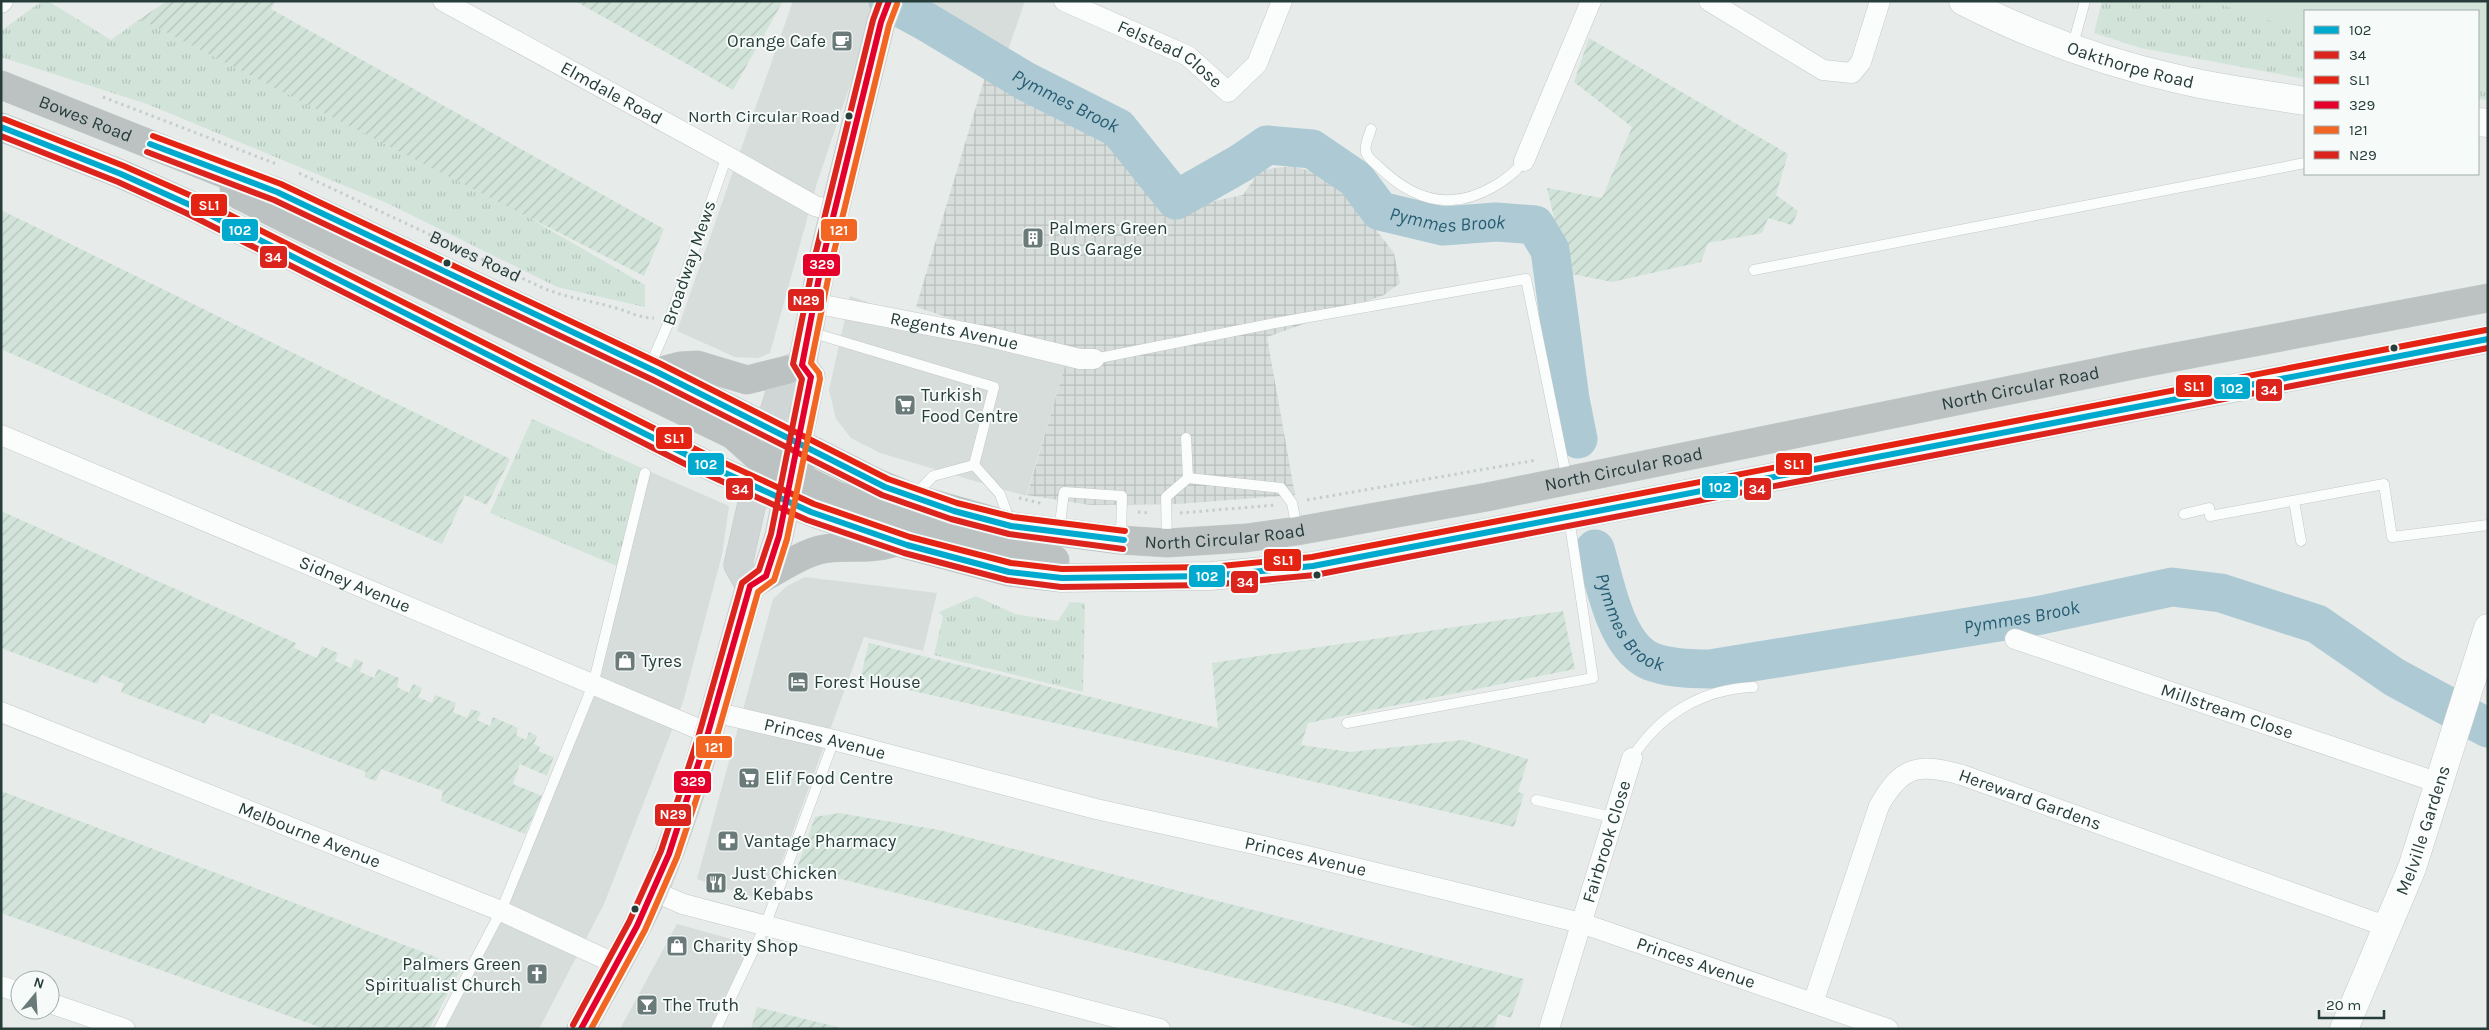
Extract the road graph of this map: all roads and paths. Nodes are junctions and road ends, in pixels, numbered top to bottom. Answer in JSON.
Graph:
{"nodes":[{"id":1,"x":442,"y":1,"type":"edge"},
{"id":2,"x":1064,"y":1,"type":"edge"},
{"id":3,"x":1282,"y":1,"type":"edge"},
{"id":4,"x":1591,"y":1,"type":"edge"},
{"id":5,"x":1709,"y":1,"type":"edge"},
{"id":6,"x":1880,"y":1,"type":"edge"},
{"id":7,"x":1963,"y":1,"type":"edge"},
{"id":8,"x":2085,"y":1,"type":"edge"},
{"id":9,"x":885,"y":12,"type":"edge"},
{"id":10,"x":2072,"y":49,"type":"junction"},
{"id":11,"x":1,"y":85,"type":"edge"},
{"id":12,"x":100,"y":96,"type":"dead end"},
{"id":13,"x":2304,"y":101,"type":"edge"},
{"id":14,"x":1,"y":128,"type":"edge"},
{"id":15,"x":1371,"y":129,"type":"dead end"},
{"id":16,"x":727,"y":156,"type":"junction"},
{"id":17,"x":1524,"y":162,"type":"joint"},
{"id":18,"x":2304,"y":163,"type":"edge"},
{"id":19,"x":285,"y":167,"type":"dead end"},
{"id":20,"x":293,"y":170,"type":"dead end"},
{"id":21,"x":220,"y":172,"type":"junction"},
{"id":22,"x":835,"y":211,"type":"junction"},
{"id":23,"x":1754,"y":270,"type":"dead end"},
{"id":24,"x":2488,"y":298,"type":"edge"},
{"id":25,"x":813,"y":303,"type":"junction"},
{"id":26,"x":641,"y":318,"type":"dead end"},
{"id":27,"x":807,"y":331,"type":"junction"},
{"id":28,"x":2488,"y":338,"type":"edge"},
{"id":29,"x":1094,"y":359,"type":"joint"},
{"id":30,"x":794,"y":367,"type":"junction"},
{"id":31,"x":653,"y":370,"type":"junction"},
{"id":32,"x":769,"y":428,"type":"junction"},
{"id":33,"x":1,"y":435,"type":"edge"},
{"id":34,"x":1186,"y":438,"type":"dead end"},
{"id":35,"x":794,"y":453,"type":"junction"},
{"id":36,"x":974,"y":465,"type":"junction"},
{"id":37,"x":645,"y":473,"type":"dead end"},
{"id":38,"x":760,"y":474,"type":"junction"},
{"id":39,"x":1188,"y":478,"type":"junction"},
{"id":40,"x":1567,"y":480,"type":"junction"},
{"id":41,"x":912,"y":498,"type":"junction"},
{"id":42,"x":786,"y":500,"type":"junction"},
{"id":43,"x":2294,"y":501,"type":"junction"},
{"id":44,"x":2184,"y":514,"type":"dead end"},
{"id":45,"x":1569,"y":516,"type":"junction"},
{"id":46,"x":2488,"y":525,"type":"edge"},
{"id":47,"x":1011,"y":526,"type":"junction"},
{"id":48,"x":1298,"y":531,"type":"junction"},
{"id":49,"x":1059,"y":533,"type":"junction"},
{"id":50,"x":1121,"y":540,"type":"junction"},
{"id":51,"x":2301,"y":541,"type":"dead end"},
{"id":52,"x":896,"y":542,"type":"junction"},
{"id":53,"x":1167,"y":542,"type":"junction"},
{"id":54,"x":1109,"y":577,"type":"junction"},
{"id":55,"x":758,"y":581,"type":"junction"},
{"id":56,"x":2488,"y":628,"type":"edge"},
{"id":57,"x":2015,"y":639,"type":"dead end"},
{"id":58,"x":593,"y":685,"type":"junction"},
{"id":59,"x":1753,"y":687,"type":"dead end"},
{"id":60,"x":1,"y":712,"type":"edge"},
{"id":61,"x":711,"y":722,"type":"junction"},
{"id":62,"x":1347,"y":723,"type":"dead end"},
{"id":63,"x":834,"y":740,"type":"junction"},
{"id":64,"x":1632,"y":758,"type":"joint"},
{"id":65,"x":2439,"y":783,"type":"junction"},
{"id":66,"x":1536,"y":800,"type":"dead end"},
{"id":67,"x":1612,"y":817,"type":"junction"},
{"id":68,"x":653,"y":891,"type":"junction"},
{"id":69,"x":501,"y":910,"type":"junction"},
{"id":70,"x":1581,"y":924,"type":"junction"},
{"id":71,"x":765,"y":926,"type":"junction"},
{"id":72,"x":2388,"y":927,"type":"junction"},
{"id":73,"x":616,"y":964,"type":"junction"},
{"id":74,"x":1814,"y":1003,"type":"junction"},
{"id":75,"x":60,"y":1006,"type":"edge"},
{"id":76,"x":125,"y":1029,"type":"edge"},
{"id":77,"x":439,"y":1029,"type":"edge"},
{"id":78,"x":581,"y":1029,"type":"edge"},
{"id":79,"x":716,"y":1029,"type":"edge"},
{"id":80,"x":1160,"y":1029,"type":"edge"},
{"id":81,"x":1549,"y":1029,"type":"edge"},
{"id":82,"x":1888,"y":1029,"type":"edge"},
{"id":83,"x":2344,"y":1029,"type":"edge"}],
"edges":[{"from":1,"to":16,"type":"street","name":"Elmdale Road"},
{"from":2,"to":3,"type":"street","name":"Felstead Close"},
{"from":4,"to":17,"type":"street"},
{"from":5,"to":6,"type":"street"},
{"from":7,"to":10,"type":"street","name":"Oakthorpe Road"},
{"from":8,"to":10,"type":"lane"},
{"from":9,"to":22,"type":"main road"},
{"from":10,"to":13,"type":"street","name":"Oakthorpe Road"},
{"from":11,"to":21,"type":"highway","name":"Bowes Road"},
{"from":12,"to":19,"type":"path","name":"Bowes Road"},
{"from":14,"to":38,"type":"highway"},
{"from":15,"to":17,"type":"lane"},
{"from":16,"to":22,"type":"street","name":"Elmdale Road"},
{"from":16,"to":31,"type":"lane","name":"Broadway Mews"},
{"from":18,"to":23,"type":"lane"},
{"from":20,"to":26,"type":"path","name":"Bowes Road"},
{"from":21,"to":31,"type":"highway","name":"Bowes Road"},
{"from":21,"to":38,"type":"highway"},
{"from":22,"to":25,"type":"main road"},
{"from":24,"to":40,"type":"highway","name":"North Circular Road"},
{"from":25,"to":27,"type":"main road"},
{"from":25,"to":29,"type":"street","name":"Regents Avenue"},
{"from":27,"to":30,"type":"main road"},
{"from":27,"to":36,"type":"lane"},
{"from":28,"to":45,"type":"highway","name":"North Circular Road"},
{"from":29,"to":40,"type":"lane"},
{"from":30,"to":31,"type":"highway"},
{"from":30,"to":32,"type":"main road"},
{"from":30,"to":35,"type":"main road"},
{"from":31,"to":32,"type":"highway","name":"Bowes Road"},
{"from":32,"to":35,"type":"highway","name":"North Circular Road"},
{"from":32,"to":38,"type":"main road"},
{"from":33,"to":58,"type":"street","name":"Sidney Avenue"},
{"from":34,"to":39,"type":"lane"},
{"from":35,"to":41,"type":"highway","name":"North Circular Road"},
{"from":35,"to":42,"type":"main road"},
{"from":35,"to":54,"type":"highway"},
{"from":36,"to":41,"type":"lane"},
{"from":36,"to":47,"type":"lane"},
{"from":37,"to":58,"type":"lane"},
{"from":38,"to":42,"type":"highway","name":"North Circular Road"},
{"from":38,"to":55,"type":"main road"},
{"from":39,"to":48,"type":"lane"},
{"from":39,"to":53,"type":"lane"},
{"from":40,"to":48,"type":"highway","name":"North Circular Road"},
{"from":41,"to":47,"type":"highway","name":"North Circular Road"},
{"from":42,"to":52,"type":"highway","name":"North Circular Road"},
{"from":42,"to":55,"type":"main road"},
{"from":43,"to":44,"type":"lane"},
{"from":43,"to":46,"type":"lane"},
{"from":43,"to":51,"type":"lane"},
{"from":45,"to":54,"type":"highway","name":"North Circular Road"},
{"from":45,"to":62,"type":"lane"},
{"from":47,"to":49,"type":"highway","name":"North Circular Road"},
{"from":48,"to":53,"type":"highway","name":"North Circular Road"},
{"from":49,"to":50,"type":"highway","name":"North Circular Road"},
{"from":49,"to":50,"type":"lane"},
{"from":50,"to":53,"type":"highway","name":"North Circular Road"},
{"from":52,"to":54,"type":"highway","name":"North Circular Road"},
{"from":52,"to":55,"type":"highway"},
{"from":55,"to":61,"type":"main road"},
{"from":56,"to":65,"type":"street","name":"Melville Gardens"},
{"from":57,"to":65,"type":"street","name":"Millstream Close"},
{"from":58,"to":61,"type":"street","name":"Sidney Avenue"},
{"from":58,"to":69,"type":"lane"},
{"from":59,"to":64,"type":"lane"},
{"from":60,"to":69,"type":"street","name":"Melbourne Avenue"},
{"from":61,"to":63,"type":"street","name":"Princes Avenue"},
{"from":61,"to":68,"type":"main road"},
{"from":63,"to":70,"type":"street","name":"Princes Avenue"},
{"from":63,"to":71,"type":"lane"},
{"from":64,"to":67,"type":"street","name":"Fairbrook Close"},
{"from":65,"to":72,"type":"street","name":"Melville Gardens"},
{"from":66,"to":67,"type":"lane"},
{"from":67,"to":70,"type":"street","name":"Fairbrook Close"},
{"from":68,"to":71,"type":"street"},
{"from":68,"to":73,"type":"main road"},
{"from":69,"to":73,"type":"street","name":"Melbourne Avenue"},
{"from":69,"to":77,"type":"lane"},
{"from":70,"to":74,"type":"street","name":"Princes Avenue"},
{"from":70,"to":81,"type":"street","name":"Fairbrook Close"},
{"from":71,"to":79,"type":"lane"},
{"from":71,"to":80,"type":"street"},
{"from":72,"to":74,"type":"street","name":"Hereward Gardens"},
{"from":72,"to":83,"type":"street","name":"Melville Gardens"},
{"from":73,"to":78,"type":"main road"},
{"from":74,"to":82,"type":"street","name":"Princes Avenue"},
{"from":75,"to":76,"type":"street"}]}
